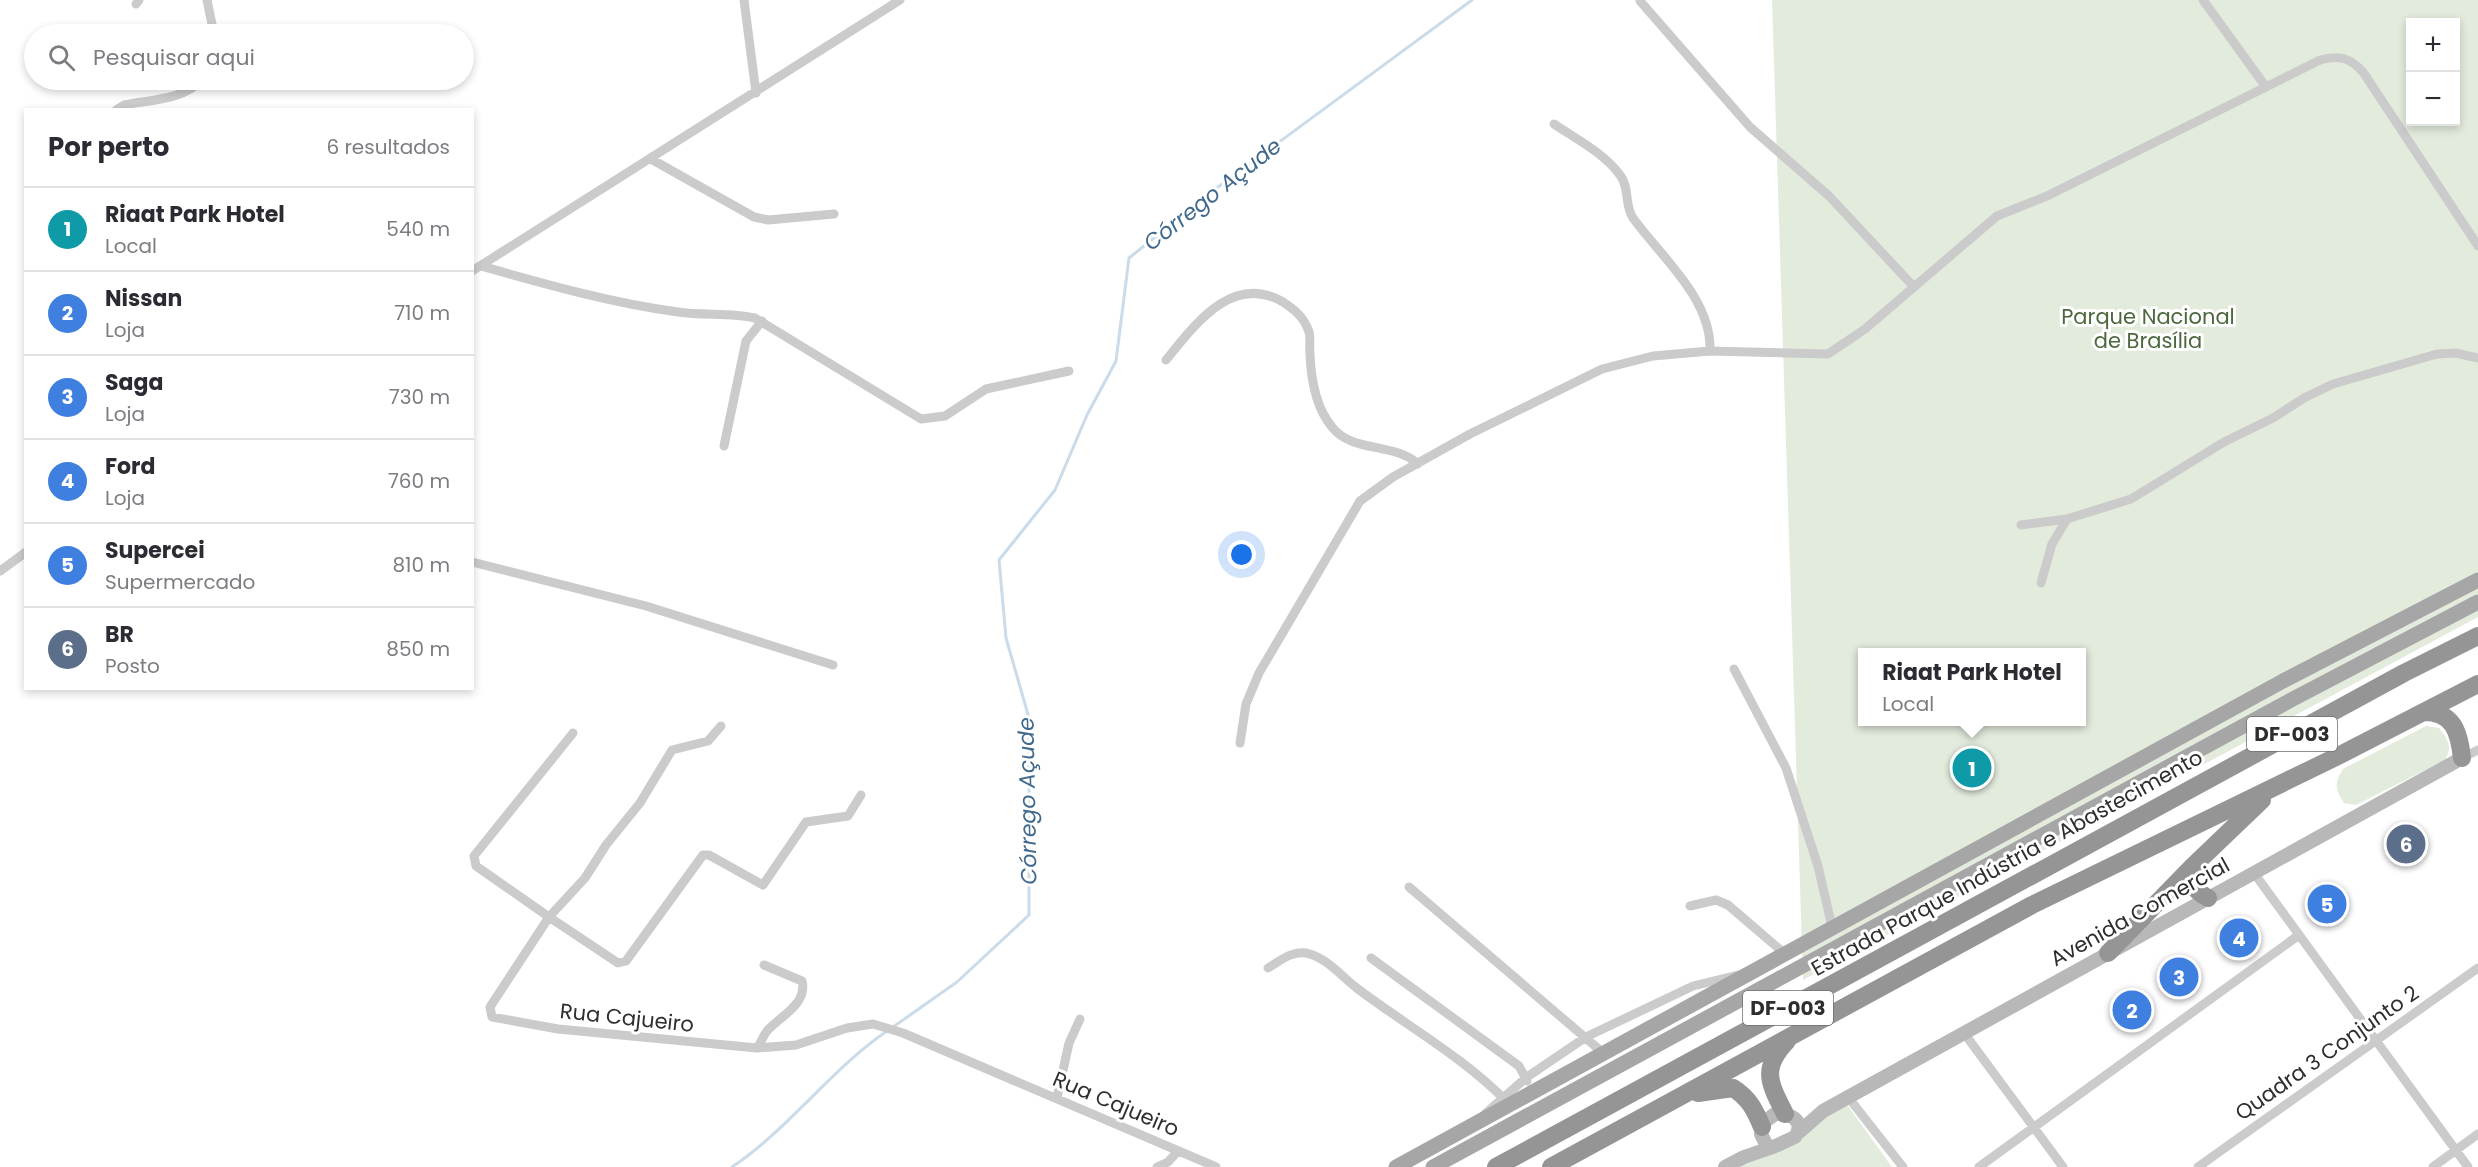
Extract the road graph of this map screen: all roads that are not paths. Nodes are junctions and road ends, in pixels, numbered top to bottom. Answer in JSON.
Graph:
{"nodes":[{"id":1,"x":207,"y":0,"type":"edge"},
{"id":2,"x":744,"y":0,"type":"edge"},
{"id":3,"x":900,"y":0,"type":"edge"},
{"id":4,"x":2203,"y":0,"type":"edge"},
{"id":5,"x":1640,"y":1,"type":"edge"},
{"id":6,"x":212,"y":24,"type":"edge"},
{"id":7,"x":2266,"y":87,"type":"junction"},
{"id":8,"x":188,"y":90,"type":"edge"},
{"id":9,"x":756,"y":93,"type":"junction"},
{"id":10,"x":119,"y":108,"type":"edge"},
{"id":11,"x":1554,"y":124,"type":"dead end"},
{"id":12,"x":651,"y":159,"type":"junction"},
{"id":13,"x":834,"y":214,"type":"dead end"},
{"id":14,"x":2478,"y":246,"type":"edge"},
{"id":15,"x":477,"y":269,"type":"edge"},
{"id":16,"x":1914,"y":287,"type":"junction"},
{"id":17,"x":762,"y":321,"type":"junction"},
{"id":18,"x":1710,"y":351,"type":"junction"},
{"id":19,"x":2478,"y":358,"type":"edge"},
{"id":20,"x":1166,"y":360,"type":"dead end"},
{"id":21,"x":1070,"y":371,"type":"dead end"},
{"id":22,"x":724,"y":446,"type":"dead end"},
{"id":23,"x":1418,"y":464,"type":"junction"},
{"id":24,"x":2067,"y":519,"type":"junction"},
{"id":25,"x":2021,"y":525,"type":"dead end"},
{"id":26,"x":24,"y":553,"type":"edge"},
{"id":27,"x":474,"y":563,"type":"edge"},
{"id":28,"x":0,"y":571,"type":"edge"},
{"id":29,"x":2478,"y":580,"type":"edge"},
{"id":30,"x":2041,"y":583,"type":"dead end"},
{"id":31,"x":2478,"y":602,"type":"edge"},
{"id":32,"x":2478,"y":636,"type":"edge"},
{"id":33,"x":833,"y":665,"type":"dead end"},
{"id":34,"x":1734,"y":669,"type":"dead end"},
{"id":35,"x":2478,"y":684,"type":"edge"},
{"id":36,"x":2424,"y":712,"type":"junction"},
{"id":37,"x":721,"y":726,"type":"dead end"},
{"id":38,"x":573,"y":733,"type":"dead end"},
{"id":39,"x":1240,"y":744,"type":"dead end"},
{"id":40,"x":2473,"y":755,"type":"edge"},
{"id":41,"x":2276,"y":787,"type":"junction"},
{"id":42,"x":861,"y":795,"type":"dead end"},
{"id":43,"x":2079,"y":849,"type":"junction"},
{"id":44,"x":2192,"y":867,"type":"junction"},
{"id":45,"x":2254,"y":873,"type":"junction"},
{"id":46,"x":2092,"y":878,"type":"junction"},
{"id":47,"x":1409,"y":887,"type":"dead end"},
{"id":48,"x":2208,"y":898,"type":"junction"},
{"id":49,"x":1689,"y":906,"type":"dead end"},
{"id":50,"x":549,"y":918,"type":"junction"},
{"id":51,"x":1832,"y":927,"type":"junction"},
{"id":52,"x":2300,"y":935,"type":"junction"},
{"id":53,"x":1784,"y":953,"type":"junction"},
{"id":54,"x":2108,"y":953,"type":"junction"},
{"id":55,"x":1371,"y":958,"type":"dead end"},
{"id":56,"x":764,"y":965,"type":"dead end"},
{"id":57,"x":1268,"y":968,"type":"dead end"},
{"id":58,"x":2478,"y":968,"type":"edge"},
{"id":59,"x":1749,"y":973,"type":"junction"},
{"id":60,"x":1080,"y":1019,"type":"dead end"},
{"id":61,"x":1964,"y":1033,"type":"junction"},
{"id":62,"x":1793,"y":1035,"type":"junction"},
{"id":63,"x":1586,"y":1037,"type":"junction"},
{"id":64,"x":2375,"y":1039,"type":"junction"},
{"id":65,"x":758,"y":1048,"type":"junction"},
{"id":66,"x":1602,"y":1052,"type":"junction"},
{"id":67,"x":1527,"y":1077,"type":"junction"},
{"id":68,"x":1529,"y":1093,"type":"junction"},
{"id":69,"x":1848,"y":1097,"type":"junction"},
{"id":70,"x":1057,"y":1098,"type":"junction"},
{"id":71,"x":1675,"y":1099,"type":"junction"},
{"id":72,"x":1505,"y":1101,"type":"junction"},
{"id":73,"x":1823,"y":1111,"type":"junction"},
{"id":74,"x":1788,"y":1114,"type":"junction"},
{"id":75,"x":2034,"y":1127,"type":"junction"},
{"id":76,"x":1761,"y":1130,"type":"junction"},
{"id":77,"x":1798,"y":1132,"type":"junction"},
{"id":78,"x":2478,"y":1134,"type":"edge"},
{"id":79,"x":1773,"y":1147,"type":"junction"},
{"id":80,"x":2456,"y":1150,"type":"junction"},
{"id":81,"x":1178,"y":1151,"type":"junction"},
{"id":82,"x":1744,"y":1157,"type":"junction"},
{"id":83,"x":1729,"y":1166,"type":"edge"},
{"id":84,"x":1157,"y":1167,"type":"edge"},
{"id":85,"x":1216,"y":1167,"type":"edge"},
{"id":86,"x":1396,"y":1167,"type":"edge"},
{"id":87,"x":1433,"y":1167,"type":"edge"},
{"id":88,"x":1496,"y":1167,"type":"edge"},
{"id":89,"x":1551,"y":1167,"type":"edge"},
{"id":90,"x":1903,"y":1167,"type":"edge"},
{"id":91,"x":1979,"y":1167,"type":"edge"},
{"id":92,"x":2062,"y":1167,"type":"edge"},
{"id":93,"x":2198,"y":1167,"type":"edge"},
{"id":94,"x":2433,"y":1167,"type":"edge"},
{"id":95,"x":2468,"y":1167,"type":"edge"}],
"edges":[{"from":1,"to":6,"type":"street"},
{"from":2,"to":9,"type":"street"},
{"from":3,"to":9,"type":"street"},
{"from":4,"to":7,"type":"street"},
{"from":5,"to":16,"type":"street"},
{"from":7,"to":14,"type":"street"},
{"from":7,"to":16,"type":"street"},
{"from":8,"to":10,"type":"street"},
{"from":9,"to":12,"type":"street"},
{"from":11,"to":18,"type":"street"},
{"from":12,"to":13,"type":"street"},
{"from":12,"to":15,"type":"street"},
{"from":15,"to":17,"type":"street"},
{"from":16,"to":18,"type":"street"},
{"from":17,"to":21,"type":"street"},
{"from":17,"to":22,"type":"street"},
{"from":18,"to":23,"type":"street"},
{"from":19,"to":24,"type":"street"},
{"from":20,"to":23,"type":"street"},
{"from":23,"to":39,"type":"street"},
{"from":24,"to":25,"type":"street"},
{"from":24,"to":30,"type":"street"},
{"from":26,"to":28,"type":"street"},
{"from":27,"to":33,"type":"street"},
{"from":29,"to":51,"type":"main road"},
{"from":31,"to":87,"type":"main road"},
{"from":32,"to":43,"type":"highway","name":"Estrada Parque Indústria e Abastecimento","number":"DF-003"},
{"from":34,"to":51,"type":"street"},
{"from":35,"to":36,"type":"highway","number":"DF-003"},
{"from":36,"to":40,"type":"highway"},
{"from":36,"to":41,"type":"highway","number":"DF-003"},
{"from":37,"to":50,"type":"street"},
{"from":38,"to":50,"type":"street"},
{"from":40,"to":45,"type":"street","name":"Avenida Comercial"},
{"from":41,"to":44,"type":"highway"},
{"from":41,"to":46,"type":"highway","number":"DF-003"},
{"from":42,"to":50,"type":"street"},
{"from":43,"to":46,"type":"highway"},
{"from":43,"to":88,"type":"highway","name":"Estrada Parque Indústria e Abastecimento","number":"DF-003"},
{"from":44,"to":48,"type":"highway"},
{"from":44,"to":54,"type":"highway"},
{"from":45,"to":48,"type":"street","name":"Avenida Comercial"},
{"from":45,"to":52,"type":"street"},
{"from":46,"to":62,"type":"highway","number":"DF-003"},
{"from":47,"to":63,"type":"street"},
{"from":48,"to":54,"type":"street","name":"Avenida Comercial"},
{"from":49,"to":53,"type":"street"},
{"from":50,"to":65,"type":"street","name":"Rua Cajueiro"},
{"from":51,"to":53,"type":"main road"},
{"from":52,"to":64,"type":"street"},
{"from":52,"to":75,"type":"street"},
{"from":53,"to":59,"type":"main road"},
{"from":54,"to":61,"type":"street","name":"Avenida Comercial"},
{"from":55,"to":67,"type":"street"},
{"from":56,"to":65,"type":"street"},
{"from":57,"to":72,"type":"street"},
{"from":58,"to":64,"type":"street","name":"Quadra 3 Conjunto 2"},
{"from":59,"to":63,"type":"street"},
{"from":59,"to":66,"type":"main road"},
{"from":60,"to":70,"type":"street"},
{"from":61,"to":69,"type":"street","name":"Avenida Comercial"},
{"from":61,"to":75,"type":"street"},
{"from":62,"to":71,"type":"highway","number":"DF-003"},
{"from":62,"to":74,"type":"highway"},
{"from":63,"to":66,"type":"street"},
{"from":63,"to":67,"type":"street"},
{"from":64,"to":80,"type":"street"},
{"from":64,"to":93,"type":"street","name":"Quadra 3 Conjunto 2"},
{"from":65,"to":70,"type":"street","name":"Rua Cajueiro"},
{"from":66,"to":68,"type":"main road"},
{"from":67,"to":68,"type":"street"},
{"from":67,"to":72,"type":"street"},
{"from":68,"to":72,"type":"main road"},
{"from":69,"to":73,"type":"street","name":"Avenida Comercial"},
{"from":69,"to":90,"type":"street"},
{"from":70,"to":81,"type":"street","name":"Rua Cajueiro"},
{"from":71,"to":76,"type":"highway"},
{"from":71,"to":89,"type":"highway","number":"DF-003"},
{"from":72,"to":86,"type":"main road"},
{"from":73,"to":74,"type":"street","name":"Avenida Comercial"},
{"from":73,"to":77,"type":"street","name":"Avenida Comercial"},
{"from":74,"to":76,"type":"street"},
{"from":74,"to":77,"type":"street"},
{"from":75,"to":91,"type":"street"},
{"from":75,"to":92,"type":"street"},
{"from":76,"to":79,"type":"street"},
{"from":76,"to":82,"type":"street"},
{"from":77,"to":79,"type":"street"},
{"from":78,"to":80,"type":"street"},
{"from":79,"to":82,"type":"street"},
{"from":80,"to":94,"type":"street"},
{"from":80,"to":95,"type":"street"},
{"from":81,"to":84,"type":"street"},
{"from":81,"to":85,"type":"street","name":"Rua Cajueiro"},
{"from":82,"to":83,"type":"street"}]}
